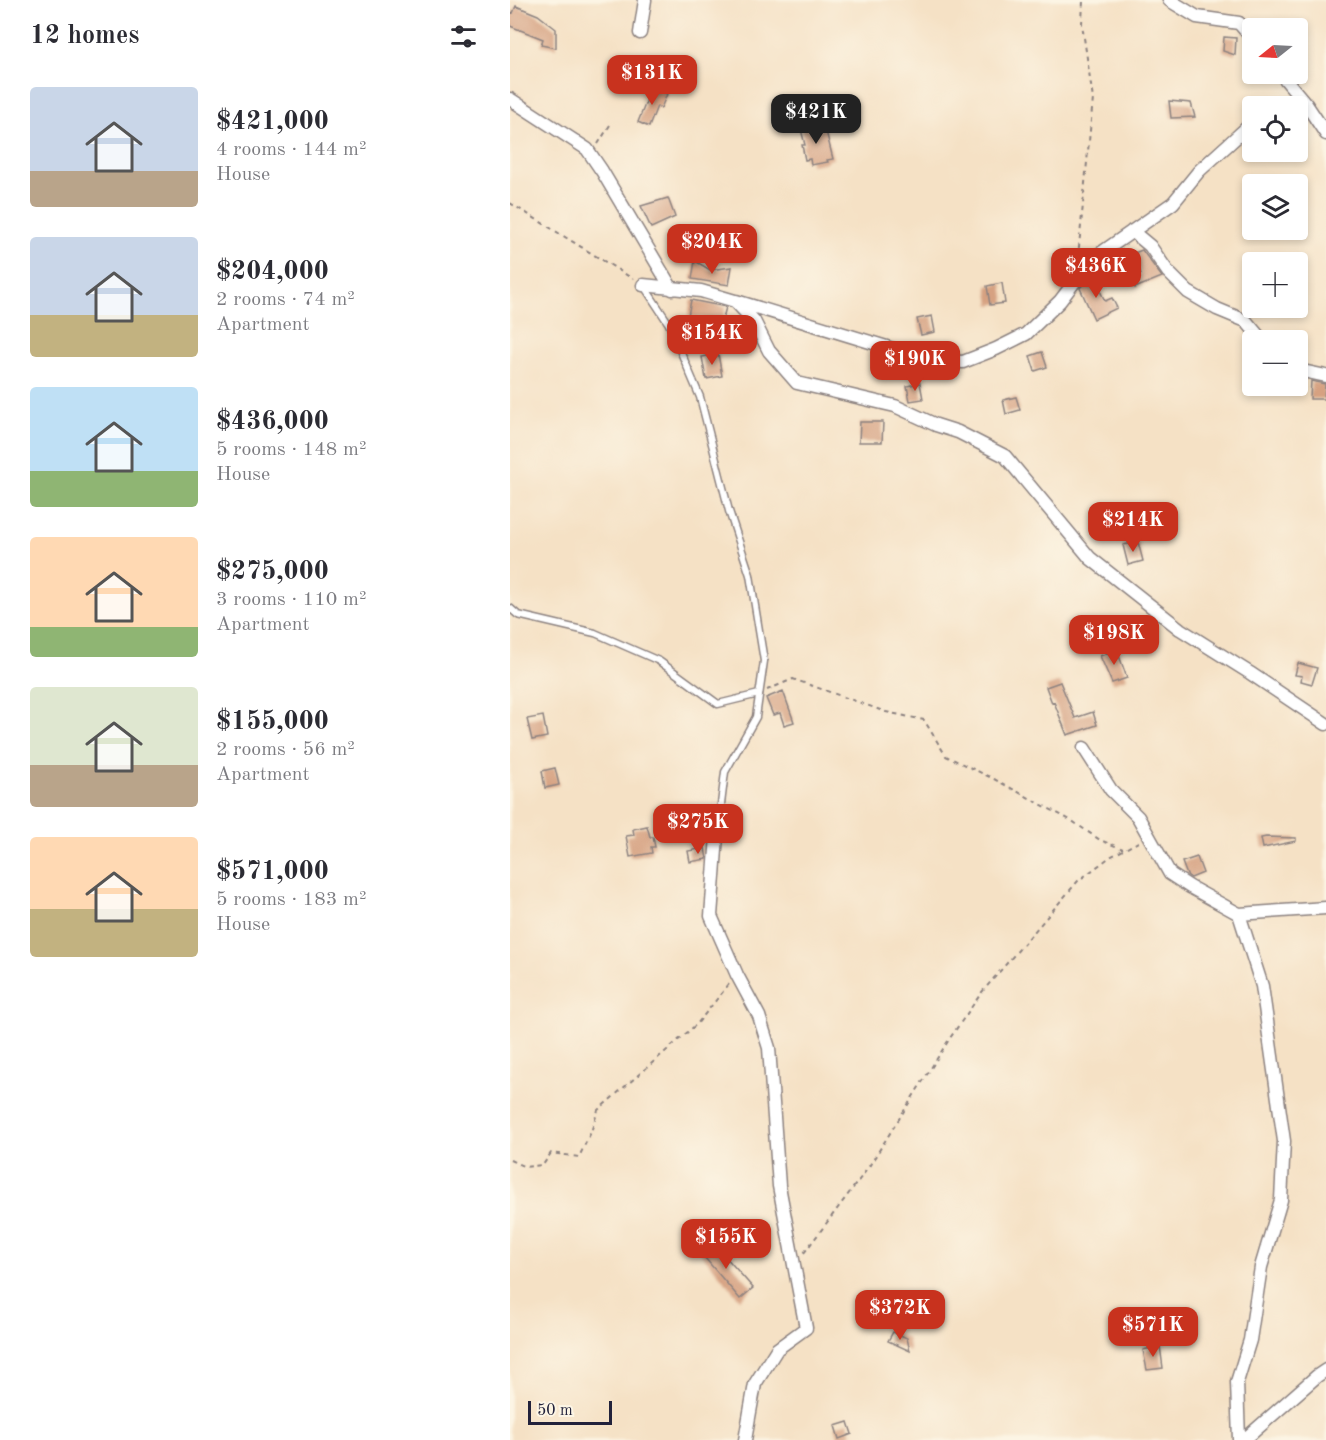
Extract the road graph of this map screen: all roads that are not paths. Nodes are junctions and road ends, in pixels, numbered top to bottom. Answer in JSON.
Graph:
{"nodes":[{"id":1,"x":645,"y":0,"type":"edge"},
{"id":2,"x":1169,"y":0,"type":"edge"},
{"id":3,"x":1242,"y":26,"type":"edge"},
{"id":4,"x":640,"y":33,"type":"dead end"},
{"id":5,"x":1289,"y":84,"type":"edge"},
{"id":6,"x":1299,"y":96,"type":"edge"},
{"id":7,"x":510,"y":99,"type":"edge"},
{"id":8,"x":1308,"y":108,"type":"edge"},
{"id":9,"x":1242,"y":132,"type":"edge"},
{"id":10,"x":1326,"y":134,"type":"edge"},
{"id":11,"x":1132,"y":231,"type":"junction"},
{"id":12,"x":643,"y":285,"type":"joint"},
{"id":13,"x":672,"y":289,"type":"junction"},
{"id":14,"x":735,"y":301,"type":"junction"},
{"id":15,"x":1254,"y":330,"type":"edge"},
{"id":16,"x":1308,"y":372,"type":"edge"},
{"id":17,"x":1326,"y":375,"type":"edge"},
{"id":18,"x":510,"y":608,"type":"edge"},
{"id":19,"x":759,"y":694,"type":"junction"},
{"id":20,"x":1326,"y":724,"type":"edge"},
{"id":21,"x":1084,"y":748,"type":"dead end"},
{"id":22,"x":717,"y":836,"type":"joint"},
{"id":23,"x":1326,"y":908,"type":"edge"},
{"id":24,"x":1239,"y":914,"type":"junction"},
{"id":25,"x":1326,"y":1371,"type":"edge"},
{"id":26,"x":745,"y":1440,"type":"edge"},
{"id":27,"x":1239,"y":1440,"type":"edge"},
{"id":28,"x":1244,"y":1440,"type":"edge"}],
"edges":[{"from":1,"to":4,"type":"street"},
{"from":2,"to":3,"type":"street"},
{"from":5,"to":6,"type":"street"},
{"from":7,"to":13,"type":"street"},
{"from":8,"to":10,"type":"street"},
{"from":9,"to":11,"type":"street"},
{"from":11,"to":14,"type":"street"},
{"from":11,"to":15,"type":"street"},
{"from":12,"to":13,"type":"street"},
{"from":12,"to":19,"type":"lane"},
{"from":13,"to":14,"type":"street"},
{"from":14,"to":20,"type":"street"},
{"from":16,"to":17,"type":"street"},
{"from":18,"to":19,"type":"lane"},
{"from":19,"to":22,"type":"lane"},
{"from":21,"to":24,"type":"street"},
{"from":22,"to":26,"type":"street"},
{"from":23,"to":24,"type":"street"},
{"from":24,"to":27,"type":"street"},
{"from":25,"to":28,"type":"street"}]}
